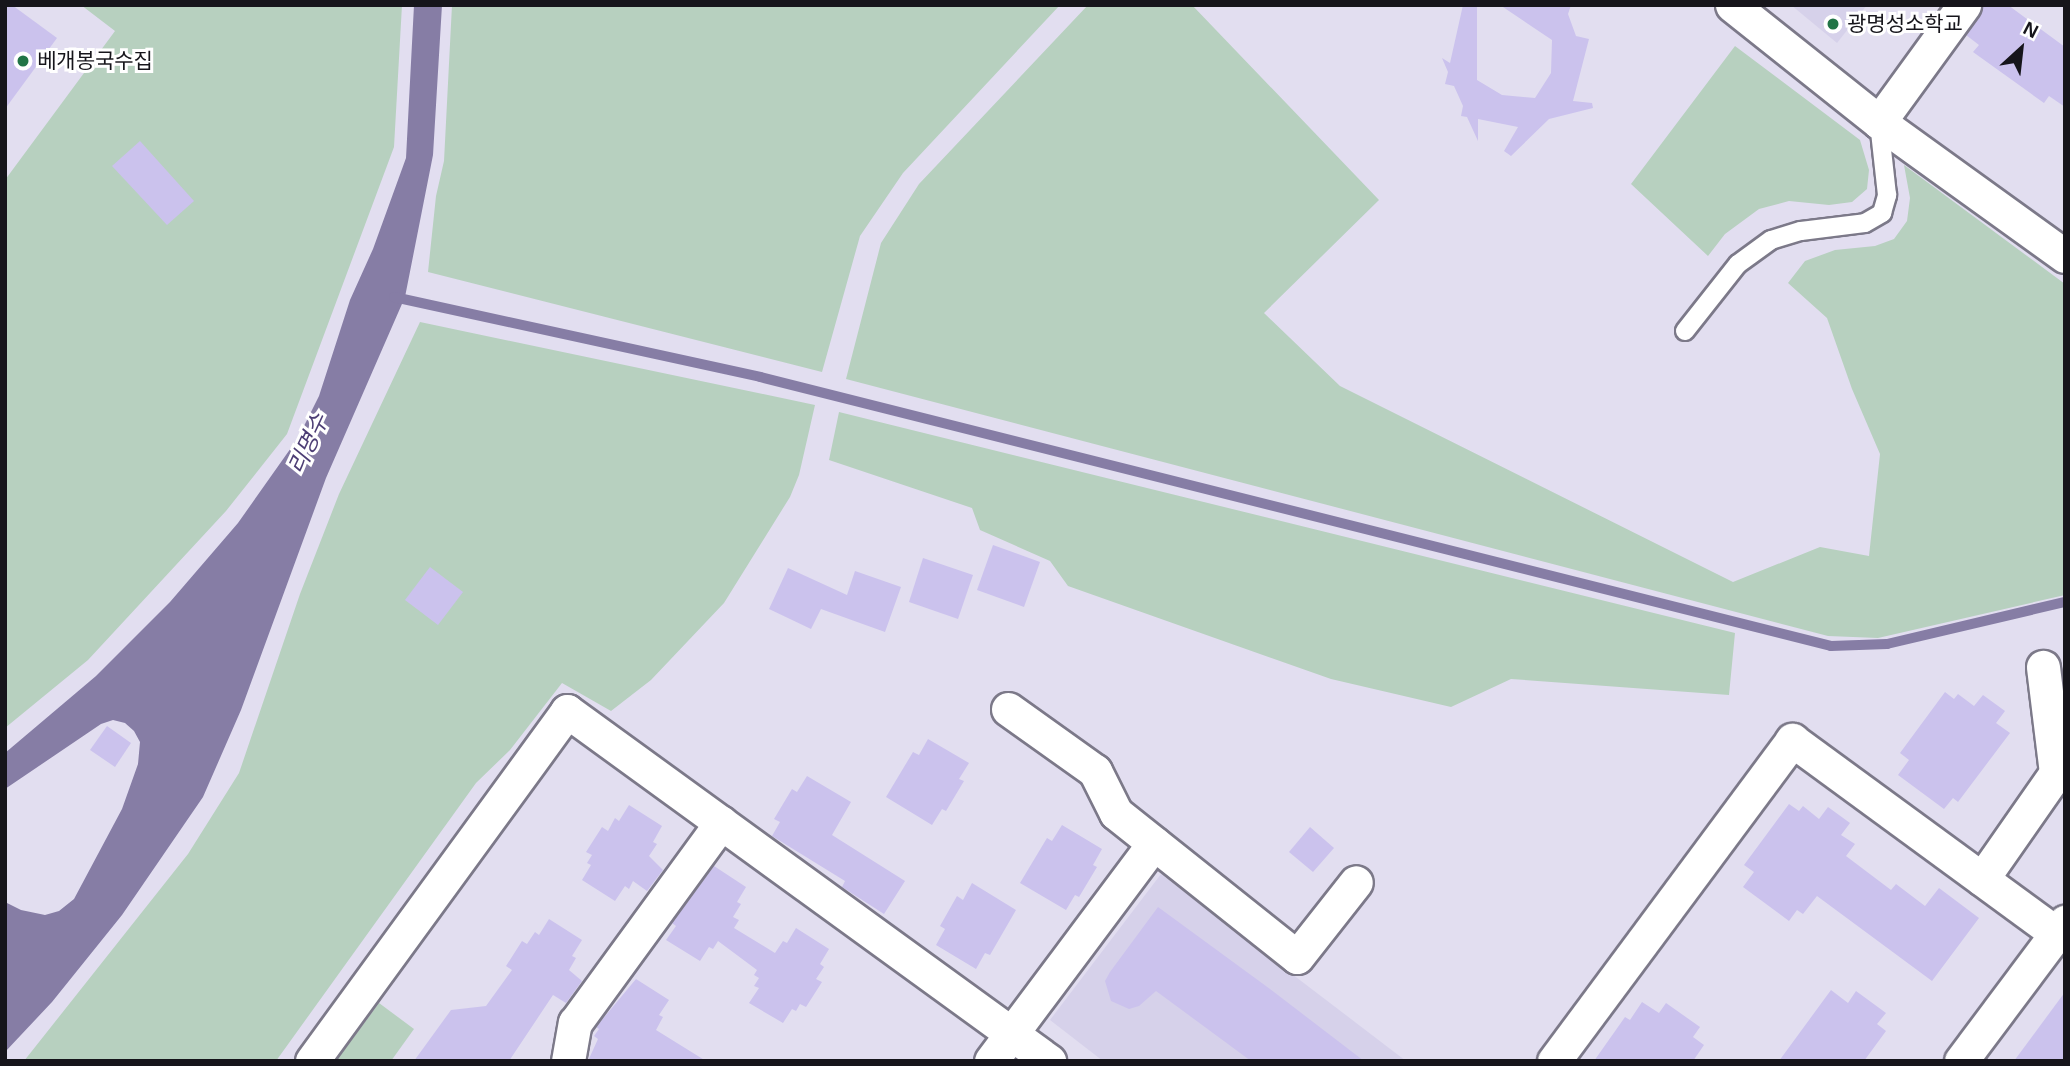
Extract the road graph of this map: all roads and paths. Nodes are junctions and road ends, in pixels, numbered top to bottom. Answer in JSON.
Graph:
{"nodes":[{"id":1,"x":1732,"y":5,"type":"edge"},
{"id":2,"x":1964,"y":5,"type":"edge"},
{"id":3,"x":1879,"y":121,"type":"junction"},
{"id":4,"x":2065,"y":256,"type":"edge"},
{"id":5,"x":1685,"y":331,"type":"dead end"},
{"id":6,"x":2043,"y":667,"type":"dead end"},
{"id":7,"x":1009,"y":709,"type":"dead end"},
{"id":8,"x":721,"y":823,"type":"junction"},
{"id":9,"x":1154,"y":843,"type":"junction"},
{"id":10,"x":1982,"y":879,"type":"junction"},
{"id":11,"x":1356,"y":882,"type":"dead end"},
{"id":12,"x":2060,"y":928,"type":"edge"},
{"id":13,"x":1011,"y":1033,"type":"junction"},
{"id":14,"x":312,"y":1061,"type":"edge"},
{"id":15,"x":568,"y":1061,"type":"edge"},
{"id":16,"x":991,"y":1061,"type":"edge"},
{"id":17,"x":1049,"y":1061,"type":"edge"},
{"id":18,"x":1554,"y":1061,"type":"edge"},
{"id":19,"x":1961,"y":1061,"type":"edge"}],
"edges":[{"from":1,"to":3,"type":"street"},
{"from":2,"to":3,"type":"street"},
{"from":3,"to":4,"type":"street"},
{"from":3,"to":5,"type":"lane"},
{"from":6,"to":10,"type":"street"},
{"from":7,"to":9,"type":"street"},
{"from":8,"to":13,"type":"street"},
{"from":8,"to":14,"type":"street"},
{"from":8,"to":15,"type":"street"},
{"from":9,"to":11,"type":"street"},
{"from":9,"to":13,"type":"street"},
{"from":10,"to":12,"type":"street"},
{"from":10,"to":18,"type":"street"},
{"from":12,"to":19,"type":"street"},
{"from":13,"to":16,"type":"street"},
{"from":13,"to":17,"type":"street"}]}
